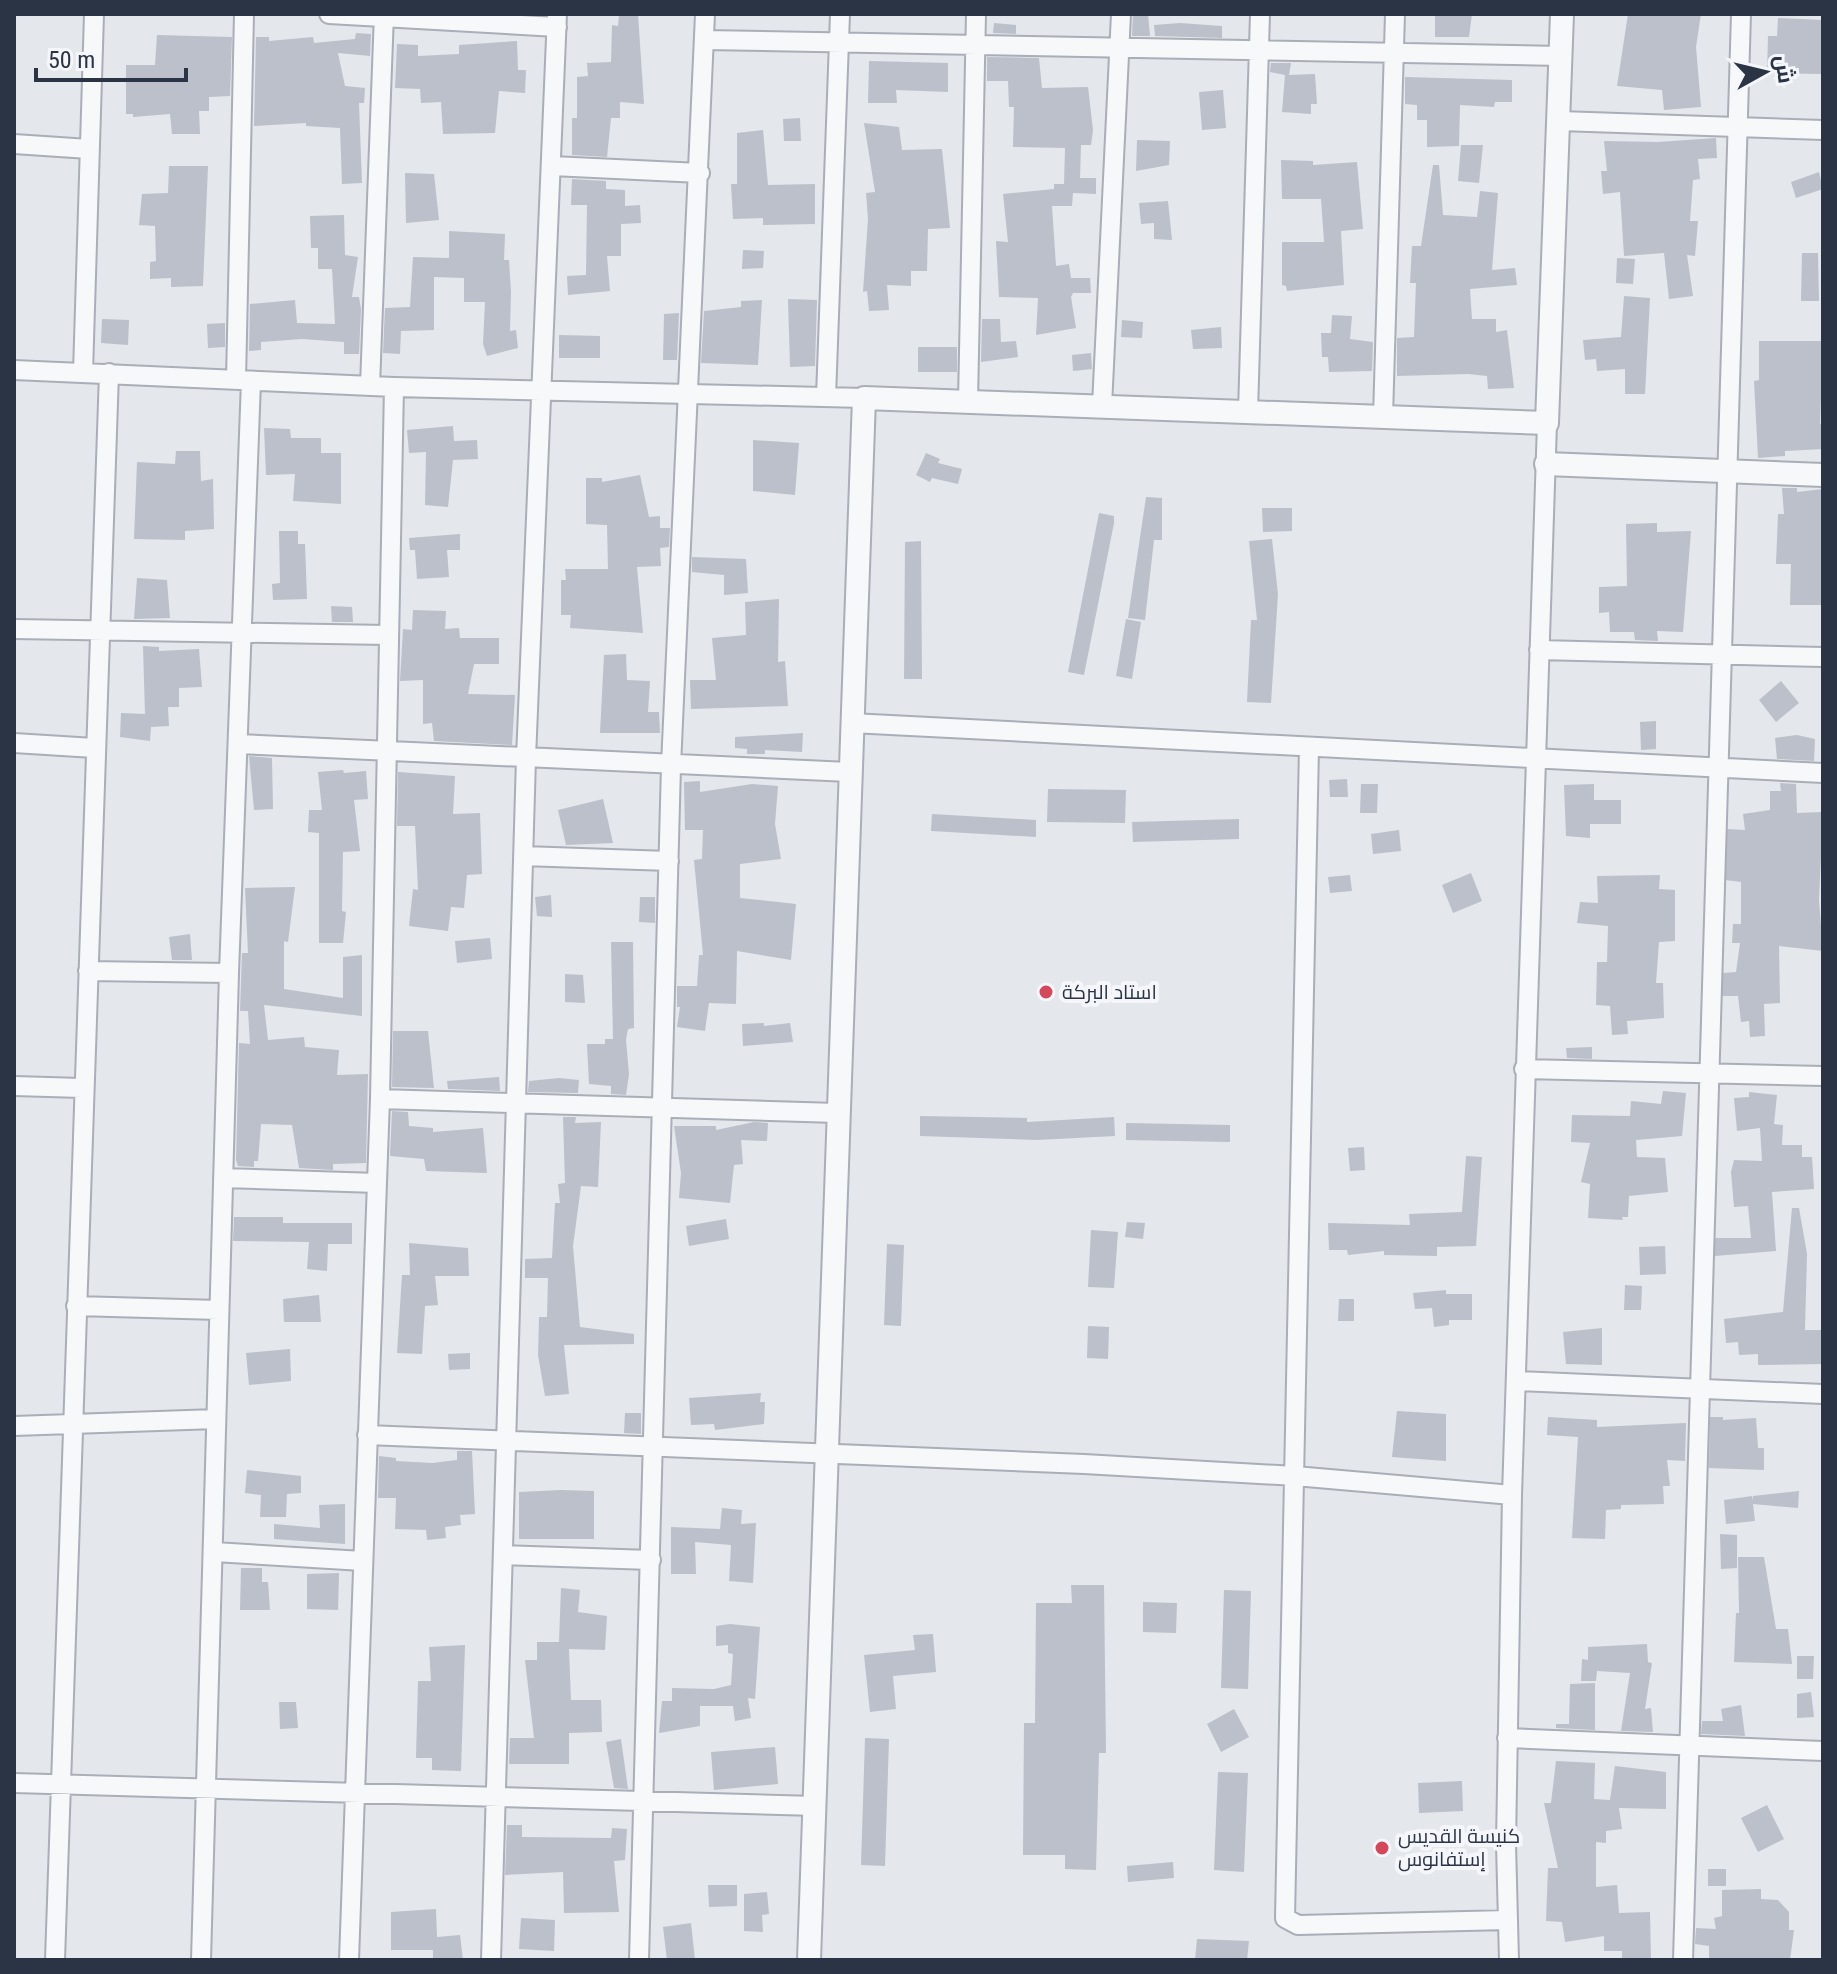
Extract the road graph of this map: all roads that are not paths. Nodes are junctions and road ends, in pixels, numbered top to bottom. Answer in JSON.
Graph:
{"nodes":[{"id":1,"x":94,"y":14,"type":"edge"},
{"id":2,"x":244,"y":14,"type":"edge"},
{"id":3,"x":329,"y":14,"type":"edge"},
{"id":4,"x":705,"y":14,"type":"edge"},
{"id":5,"x":840,"y":14,"type":"edge"},
{"id":6,"x":976,"y":14,"type":"edge"},
{"id":7,"x":1121,"y":14,"type":"edge"},
{"id":8,"x":1260,"y":14,"type":"edge"},
{"id":9,"x":1395,"y":14,"type":"edge"},
{"id":10,"x":1562,"y":14,"type":"edge"},
{"id":11,"x":1741,"y":14,"type":"edge"},
{"id":12,"x":385,"y":15,"type":"edge"},
{"id":13,"x":557,"y":21,"type":"edge"},
{"id":14,"x":705,"y":40,"type":"junction"},
{"id":15,"x":839,"y":41,"type":"junction"},
{"id":16,"x":975,"y":44,"type":"junction"},
{"id":17,"x":1121,"y":50,"type":"junction"},
{"id":18,"x":1259,"y":53,"type":"junction"},
{"id":19,"x":1395,"y":54,"type":"junction"},
{"id":20,"x":1561,"y":56,"type":"junction"},
{"id":21,"x":1560,"y":121,"type":"junction"},
{"id":22,"x":1737,"y":127,"type":"junction"},
{"id":23,"x":1823,"y":130,"type":"edge"},
{"id":24,"x":14,"y":144,"type":"edge"},
{"id":25,"x":89,"y":149,"type":"junction"},
{"id":26,"x":552,"y":166,"type":"junction"},
{"id":27,"x":700,"y":173,"type":"junction"},
{"id":28,"x":14,"y":370,"type":"edge"},
{"id":29,"x":83,"y":373,"type":"junction"},
{"id":30,"x":109,"y":373,"type":"junction"},
{"id":31,"x":244,"y":380,"type":"junction"},
{"id":32,"x":370,"y":386,"type":"junction"},
{"id":33,"x":394,"y":387,"type":"junction"},
{"id":34,"x":543,"y":391,"type":"junction"},
{"id":35,"x":690,"y":396,"type":"junction"},
{"id":36,"x":826,"y":397,"type":"junction"},
{"id":37,"x":864,"y":398,"type":"junction"},
{"id":38,"x":968,"y":401,"type":"junction"},
{"id":39,"x":1102,"y":406,"type":"junction"},
{"id":40,"x":1248,"y":412,"type":"junction"},
{"id":41,"x":1383,"y":417,"type":"junction"},
{"id":42,"x":1547,"y":423,"type":"junction"},
{"id":43,"x":1546,"y":464,"type":"junction"},
{"id":44,"x":1724,"y":471,"type":"junction"},
{"id":45,"x":1823,"y":475,"type":"edge"},
{"id":46,"x":14,"y":629,"type":"edge"},
{"id":47,"x":98,"y":629,"type":"junction"},
{"id":48,"x":242,"y":630,"type":"junction"},
{"id":49,"x":388,"y":635,"type":"junction"},
{"id":50,"x":1539,"y":650,"type":"junction"},
{"id":51,"x":1722,"y":654,"type":"junction"},
{"id":52,"x":1823,"y":657,"type":"edge"},
{"id":53,"x":851,"y":723,"type":"junction"},
{"id":54,"x":14,"y":743,"type":"edge"},
{"id":55,"x":239,"y":744,"type":"junction"},
{"id":56,"x":1309,"y":747,"type":"junction"},
{"id":57,"x":94,"y":748,"type":"junction"},
{"id":58,"x":386,"y":750,"type":"junction"},
{"id":59,"x":526,"y":758,"type":"junction"},
{"id":60,"x":1535,"y":758,"type":"junction"},
{"id":61,"x":671,"y":766,"type":"junction"},
{"id":62,"x":1719,"y":768,"type":"junction"},
{"id":63,"x":849,"y":772,"type":"junction"},
{"id":64,"x":1823,"y":773,"type":"edge"},
{"id":65,"x":523,"y":856,"type":"junction"},
{"id":66,"x":669,"y":861,"type":"junction"},
{"id":67,"x":88,"y":971,"type":"junction"},
{"id":68,"x":229,"y":973,"type":"junction"},
{"id":69,"x":1524,"y":1069,"type":"junction"},
{"id":70,"x":1709,"y":1071,"type":"junction"},
{"id":71,"x":1823,"y":1076,"type":"edge"},
{"id":72,"x":14,"y":1086,"type":"edge"},
{"id":73,"x":82,"y":1088,"type":"junction"},
{"id":74,"x":380,"y":1099,"type":"junction"},
{"id":75,"x":517,"y":1104,"type":"junction"},
{"id":76,"x":663,"y":1107,"type":"junction"},
{"id":77,"x":837,"y":1113,"type":"junction"},
{"id":78,"x":223,"y":1178,"type":"junction"},
{"id":79,"x":377,"y":1183,"type":"junction"},
{"id":80,"x":76,"y":1306,"type":"junction"},
{"id":81,"x":219,"y":1310,"type":"junction"},
{"id":82,"x":1517,"y":1381,"type":"junction"},
{"id":83,"x":1698,"y":1388,"type":"junction"},
{"id":84,"x":1823,"y":1394,"type":"edge"},
{"id":85,"x":216,"y":1419,"type":"junction"},
{"id":86,"x":14,"y":1426,"type":"edge"},
{"id":87,"x":73,"y":1426,"type":"junction"},
{"id":88,"x":367,"y":1435,"type":"junction"},
{"id":89,"x":507,"y":1441,"type":"junction"},
{"id":90,"x":655,"y":1447,"type":"junction"},
{"id":91,"x":825,"y":1451,"type":"junction"},
{"id":92,"x":1295,"y":1476,"type":"junction"},
{"id":93,"x":1512,"y":1495,"type":"junction"},
{"id":94,"x":214,"y":1552,"type":"junction"},
{"id":95,"x":503,"y":1555,"type":"junction"},
{"id":96,"x":651,"y":1560,"type":"junction"},
{"id":97,"x":363,"y":1561,"type":"junction"},
{"id":98,"x":1507,"y":1738,"type":"junction"},
{"id":99,"x":1689,"y":1746,"type":"junction"},
{"id":100,"x":1823,"y":1751,"type":"edge"},
{"id":101,"x":14,"y":1783,"type":"edge"},
{"id":102,"x":60,"y":1785,"type":"junction"},
{"id":103,"x":205,"y":1789,"type":"junction"},
{"id":104,"x":354,"y":1791,"type":"junction"},
{"id":105,"x":495,"y":1796,"type":"junction"},
{"id":106,"x":642,"y":1803,"type":"junction"},
{"id":107,"x":815,"y":1806,"type":"junction"},
{"id":108,"x":1508,"y":1920,"type":"junction"},
{"id":109,"x":55,"y":1960,"type":"edge"},
{"id":110,"x":201,"y":1960,"type":"edge"},
{"id":111,"x":349,"y":1960,"type":"edge"},
{"id":112,"x":491,"y":1960,"type":"edge"},
{"id":113,"x":639,"y":1960,"type":"edge"},
{"id":114,"x":809,"y":1960,"type":"edge"},
{"id":115,"x":1509,"y":1960,"type":"edge"},
{"id":116,"x":1683,"y":1960,"type":"edge"}],
"edges":[{"from":1,"to":25,"type":"street"},
{"from":2,"to":31,"type":"street"},
{"from":3,"to":12,"type":"street"},
{"from":4,"to":14,"type":"street"},
{"from":5,"to":15,"type":"street"},
{"from":6,"to":16,"type":"street"},
{"from":7,"to":17,"type":"street"},
{"from":8,"to":18,"type":"street"},
{"from":9,"to":19,"type":"street"},
{"from":10,"to":20,"type":"street"},
{"from":11,"to":22,"type":"street"},
{"from":12,"to":13,"type":"street"},
{"from":12,"to":32,"type":"street"},
{"from":13,"to":26,"type":"street"},
{"from":14,"to":15,"type":"street"},
{"from":14,"to":27,"type":"street"},
{"from":15,"to":16,"type":"street"},
{"from":15,"to":36,"type":"street"},
{"from":16,"to":17,"type":"street"},
{"from":16,"to":38,"type":"street"},
{"from":17,"to":18,"type":"street"},
{"from":17,"to":39,"type":"street"},
{"from":18,"to":19,"type":"street"},
{"from":18,"to":40,"type":"street"},
{"from":19,"to":20,"type":"street"},
{"from":19,"to":41,"type":"street"},
{"from":20,"to":21,"type":"street"},
{"from":21,"to":22,"type":"street"},
{"from":21,"to":42,"type":"street"},
{"from":22,"to":23,"type":"street"},
{"from":22,"to":44,"type":"street"},
{"from":24,"to":25,"type":"street"},
{"from":25,"to":29,"type":"street"},
{"from":26,"to":27,"type":"street"},
{"from":26,"to":34,"type":"street"},
{"from":27,"to":35,"type":"street"},
{"from":28,"to":29,"type":"street"},
{"from":29,"to":30,"type":"street"},
{"from":30,"to":31,"type":"street"},
{"from":30,"to":47,"type":"street"},
{"from":31,"to":32,"type":"street"},
{"from":31,"to":48,"type":"street"},
{"from":32,"to":33,"type":"street"},
{"from":33,"to":34,"type":"street"},
{"from":33,"to":49,"type":"street"},
{"from":34,"to":35,"type":"street"},
{"from":34,"to":59,"type":"street"},
{"from":35,"to":36,"type":"street"},
{"from":35,"to":61,"type":"street"},
{"from":36,"to":37,"type":"street"},
{"from":37,"to":38,"type":"street"},
{"from":37,"to":53,"type":"street"},
{"from":38,"to":39,"type":"street"},
{"from":39,"to":40,"type":"street"},
{"from":40,"to":41,"type":"street"},
{"from":41,"to":42,"type":"street"},
{"from":42,"to":43,"type":"street"},
{"from":43,"to":44,"type":"street"},
{"from":43,"to":50,"type":"street"},
{"from":44,"to":45,"type":"street"},
{"from":44,"to":51,"type":"street"},
{"from":46,"to":47,"type":"street"},
{"from":47,"to":48,"type":"street"},
{"from":47,"to":57,"type":"street"},
{"from":48,"to":49,"type":"street"},
{"from":48,"to":55,"type":"street"},
{"from":49,"to":58,"type":"street"},
{"from":50,"to":51,"type":"street"},
{"from":50,"to":60,"type":"street"},
{"from":51,"to":52,"type":"street"},
{"from":51,"to":62,"type":"street"},
{"from":53,"to":56,"type":"street"},
{"from":53,"to":63,"type":"street"},
{"from":54,"to":57,"type":"street"},
{"from":55,"to":58,"type":"street"},
{"from":55,"to":68,"type":"street"},
{"from":56,"to":60,"type":"street"},
{"from":56,"to":92,"type":"street"},
{"from":57,"to":67,"type":"street"},
{"from":58,"to":59,"type":"street"},
{"from":58,"to":74,"type":"street"},
{"from":59,"to":61,"type":"street"},
{"from":59,"to":65,"type":"street"},
{"from":60,"to":62,"type":"street"},
{"from":60,"to":69,"type":"street"},
{"from":61,"to":63,"type":"street"},
{"from":61,"to":66,"type":"street"},
{"from":62,"to":64,"type":"street"},
{"from":62,"to":70,"type":"street"},
{"from":63,"to":77,"type":"street"},
{"from":65,"to":66,"type":"street"},
{"from":65,"to":75,"type":"street"},
{"from":66,"to":76,"type":"street"},
{"from":67,"to":68,"type":"street"},
{"from":67,"to":73,"type":"street"},
{"from":68,"to":78,"type":"street"},
{"from":69,"to":70,"type":"street"},
{"from":69,"to":82,"type":"street"},
{"from":70,"to":71,"type":"street"},
{"from":70,"to":83,"type":"street"},
{"from":72,"to":73,"type":"street"},
{"from":73,"to":80,"type":"street"},
{"from":74,"to":75,"type":"street"},
{"from":74,"to":79,"type":"street"},
{"from":75,"to":76,"type":"street"},
{"from":75,"to":89,"type":"street"},
{"from":76,"to":77,"type":"street"},
{"from":76,"to":90,"type":"street"},
{"from":77,"to":91,"type":"street"},
{"from":78,"to":79,"type":"street"},
{"from":78,"to":81,"type":"street"},
{"from":79,"to":88,"type":"street"},
{"from":80,"to":81,"type":"street"},
{"from":80,"to":87,"type":"street"},
{"from":81,"to":85,"type":"street"},
{"from":82,"to":83,"type":"street"},
{"from":82,"to":93,"type":"street"},
{"from":83,"to":84,"type":"street"},
{"from":83,"to":99,"type":"street"},
{"from":85,"to":87,"type":"street"},
{"from":85,"to":94,"type":"street"},
{"from":86,"to":87,"type":"street"},
{"from":87,"to":102,"type":"street"},
{"from":88,"to":89,"type":"street"},
{"from":88,"to":97,"type":"street"},
{"from":89,"to":90,"type":"street"},
{"from":89,"to":95,"type":"street"},
{"from":90,"to":91,"type":"street"},
{"from":90,"to":96,"type":"street"},
{"from":91,"to":92,"type":"street"},
{"from":91,"to":107,"type":"street"},
{"from":92,"to":93,"type":"street"},
{"from":92,"to":108,"type":"street"},
{"from":93,"to":98,"type":"street"},
{"from":94,"to":97,"type":"street"},
{"from":94,"to":103,"type":"street"},
{"from":95,"to":96,"type":"street"},
{"from":95,"to":105,"type":"street"},
{"from":96,"to":106,"type":"street"},
{"from":97,"to":104,"type":"street"},
{"from":98,"to":99,"type":"street"},
{"from":98,"to":108,"type":"street"},
{"from":99,"to":100,"type":"street"},
{"from":99,"to":116,"type":"street"},
{"from":101,"to":102,"type":"street"},
{"from":102,"to":103,"type":"street"},
{"from":102,"to":109,"type":"street"},
{"from":103,"to":104,"type":"street"},
{"from":103,"to":110,"type":"street"},
{"from":104,"to":105,"type":"street"},
{"from":104,"to":111,"type":"street"},
{"from":105,"to":106,"type":"street"},
{"from":105,"to":112,"type":"street"},
{"from":106,"to":107,"type":"street"},
{"from":106,"to":113,"type":"street"},
{"from":107,"to":114,"type":"street"},
{"from":108,"to":115,"type":"street"}]}
